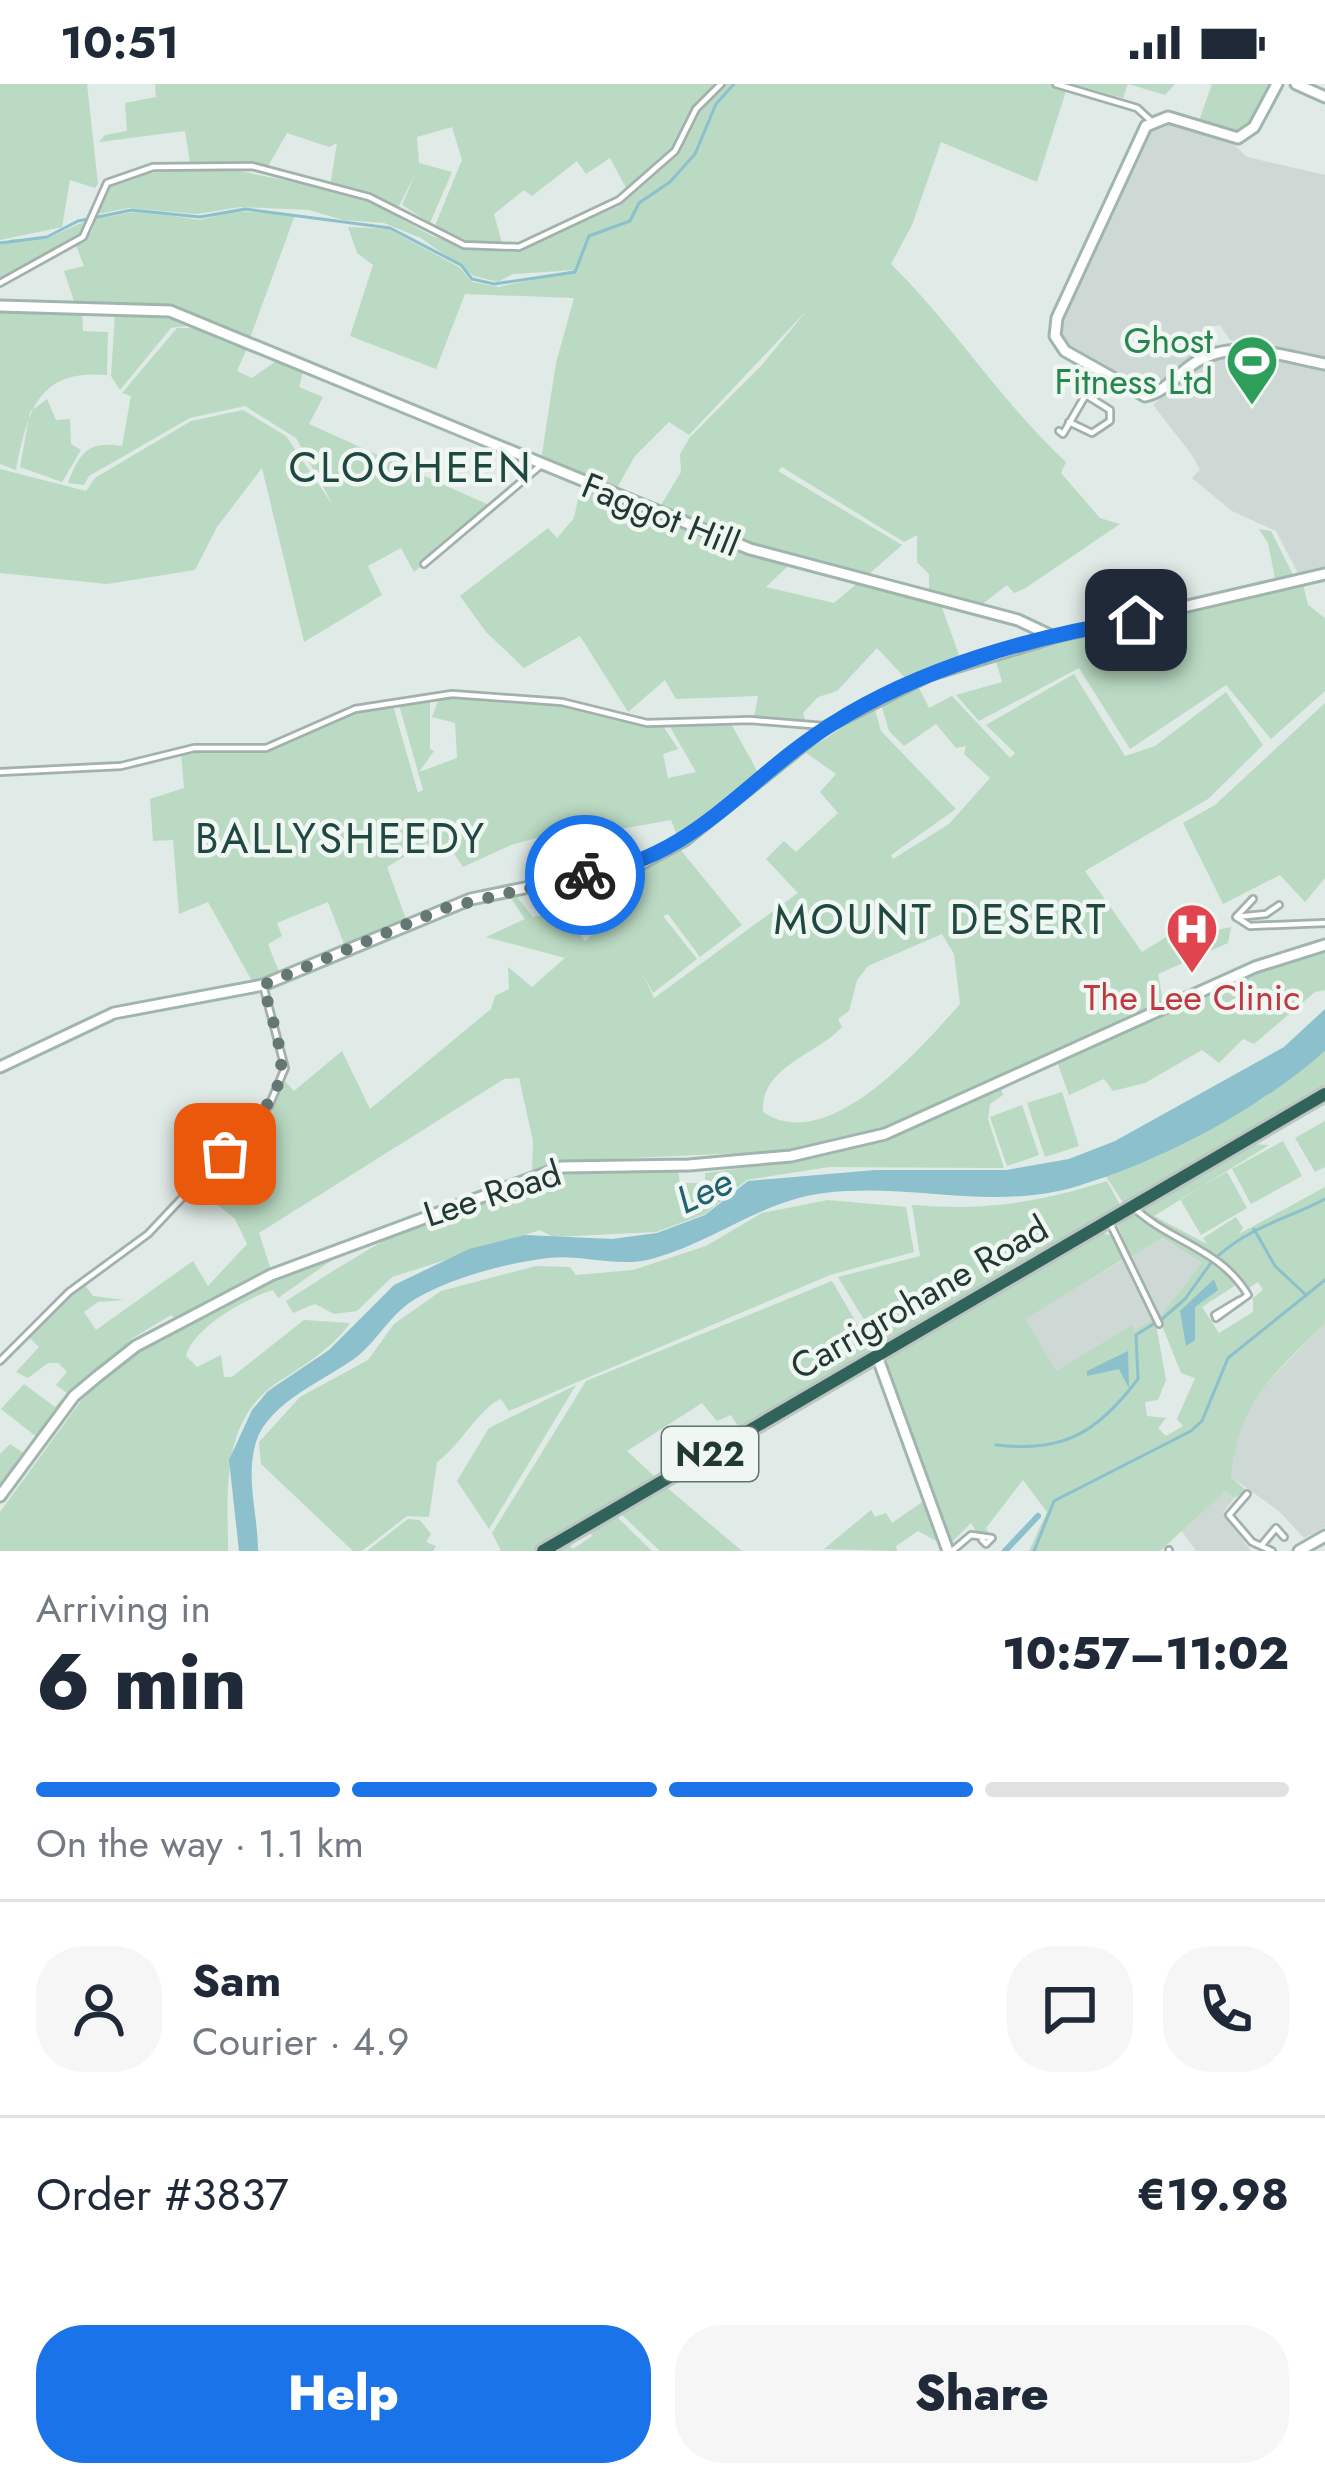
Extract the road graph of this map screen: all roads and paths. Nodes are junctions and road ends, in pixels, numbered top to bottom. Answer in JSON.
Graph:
{"nodes":[{"id":1,"x":721,"y":84,"type":"edge"},
{"id":2,"x":1056,"y":84,"type":"edge"},
{"id":3,"x":1277,"y":84,"type":"edge"},
{"id":4,"x":1296,"y":84,"type":"edge"},
{"id":5,"x":1325,"y":97,"type":"edge"},
{"id":6,"x":1151,"y":121,"type":"junction"},
{"id":7,"x":0,"y":283,"type":"edge"},
{"id":8,"x":0,"y":306,"type":"edge"},
{"id":9,"x":1325,"y":364,"type":"edge"},
{"id":10,"x":1099,"y":371,"type":"junction"},
{"id":11,"x":1085,"y":395,"type":"junction"},
{"id":12,"x":1069,"y":422,"type":"junction"},
{"id":13,"x":1058,"y":431,"type":"dead end"},
{"id":14,"x":540,"y":466,"type":"junction"},
{"id":15,"x":424,"y":564,"type":"dead end"},
{"id":16,"x":1325,"y":574,"type":"edge"},
{"id":17,"x":1054,"y":637,"type":"junction"},
{"id":18,"x":826,"y":727,"type":"junction"},
{"id":19,"x":0,"y":772,"type":"edge"},
{"id":20,"x":1252,"y":899,"type":"dead end"},
{"id":21,"x":1279,"y":905,"type":"dead end"},
{"id":22,"x":1236,"y":917,"type":"junction"},
{"id":23,"x":1323,"y":920,"type":"edge"},
{"id":24,"x":1325,"y":945,"type":"edge"},
{"id":25,"x":263,"y":985,"type":"junction"},
{"id":26,"x":0,"y":1066,"type":"edge"},
{"id":27,"x":1325,"y":1094,"type":"edge"},
{"id":28,"x":1133,"y":1207,"type":"junction"},
{"id":29,"x":1108,"y":1221,"type":"junction"},
{"id":30,"x":1215,"y":1317,"type":"dead end"},
{"id":31,"x":1159,"y":1324,"type":"dead end"},
{"id":32,"x":877,"y":1356,"type":"junction"},
{"id":33,"x":0,"y":1360,"type":"edge"},
{"id":34,"x":1247,"y":1494,"type":"dead end"},
{"id":35,"x":0,"y":1496,"type":"edge"},
{"id":36,"x":1283,"y":1537,"type":"dead end"},
{"id":37,"x":982,"y":1540,"type":"dead end"},
{"id":38,"x":1323,"y":1540,"type":"edge"},
{"id":39,"x":1262,"y":1546,"type":"junction"},
{"id":40,"x":543,"y":1551,"type":"edge"},
{"id":41,"x":950,"y":1551,"type":"edge"},
{"id":42,"x":1272,"y":1551,"type":"edge"},
{"id":43,"x":1299,"y":1551,"type":"edge"}],
"edges":[{"from":1,"to":7,"type":"street"},
{"from":2,"to":6,"type":"street"},
{"from":3,"to":6,"type":"street"},
{"from":4,"to":5,"type":"street"},
{"from":6,"to":10,"type":"street"},
{"from":8,"to":14,"type":"street","name":"Faggot Hill"},
{"from":9,"to":10,"type":"street"},
{"from":10,"to":11,"type":"street"},
{"from":11,"to":12,"type":"street"},
{"from":11,"to":12,"type":"street"},
{"from":12,"to":13,"type":"street"},
{"from":14,"to":15,"type":"street"},
{"from":14,"to":17,"type":"street","name":"Faggot Hill"},
{"from":16,"to":17,"type":"street"},
{"from":17,"to":18,"type":"street"},
{"from":18,"to":19,"type":"street"},
{"from":18,"to":25,"type":"street"},
{"from":20,"to":22,"type":"street"},
{"from":21,"to":22,"type":"street"},
{"from":22,"to":23,"type":"street"},
{"from":24,"to":35,"type":"street","name":"Lee Road"},
{"from":25,"to":26,"type":"street"},
{"from":25,"to":33,"type":"street"},
{"from":27,"to":28,"type":"highway","name":"Carrigrohane Road","number":"N22"},
{"from":28,"to":29,"type":"highway","name":"Carrigrohane Road","number":"N22"},
{"from":28,"to":30,"type":"street"},
{"from":29,"to":31,"type":"street"},
{"from":29,"to":32,"type":"highway","name":"Carrigrohane Road","number":"N22"},
{"from":32,"to":40,"type":"highway","name":"Carrigrohane Road","number":"N22"},
{"from":32,"to":41,"type":"street"},
{"from":34,"to":39,"type":"street"},
{"from":36,"to":39,"type":"street"},
{"from":37,"to":41,"type":"street"},
{"from":38,"to":43,"type":"street"},
{"from":39,"to":42,"type":"street"}]}
